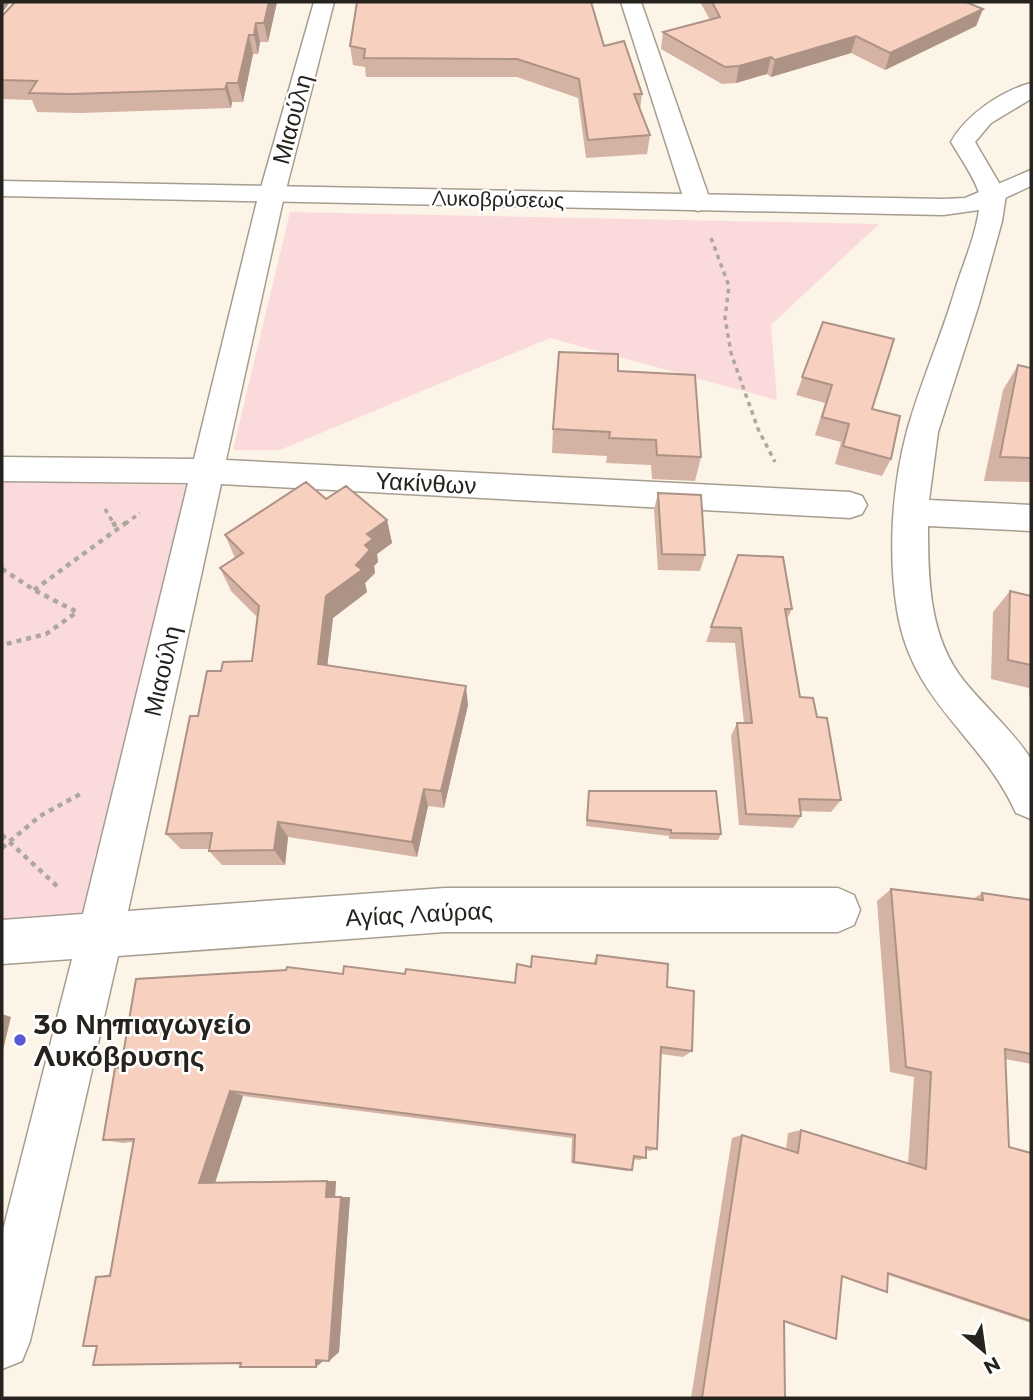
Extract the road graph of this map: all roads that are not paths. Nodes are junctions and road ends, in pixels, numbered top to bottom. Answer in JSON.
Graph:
{"nodes":[{"id":1,"x":324,"y":2,"type":"edge"},
{"id":2,"x":631,"y":2,"type":"edge"},
{"id":3,"x":1031,"y":90,"type":"edge"},
{"id":4,"x":1031,"y":177,"type":"edge"},
{"id":5,"x":2,"y":189,"type":"edge"},
{"id":6,"x":272,"y":195,"type":"junction"},
{"id":7,"x":993,"y":195,"type":"junction"},
{"id":8,"x":698,"y":203,"type":"junction"},
{"id":9,"x":2,"y":469,"type":"edge"},
{"id":10,"x":203,"y":471,"type":"junction"},
{"id":11,"x":850,"y":505,"type":"dead end"},
{"id":12,"x":912,"y":512,"type":"junction"},
{"id":13,"x":1031,"y":518,"type":"edge"},
{"id":14,"x":1031,"y":800,"type":"edge"},
{"id":15,"x":838,"y":910,"type":"dead end"},
{"id":16,"x":100,"y":936,"type":"junction"},
{"id":17,"x":2,"y":942,"type":"edge"},
{"id":18,"x":2,"y":1341,"type":"edge"}],
"edges":[{"from":1,"to":6,"type":"street","name":"Μιαούλη"},
{"from":2,"to":8,"type":"street"},
{"from":3,"to":7,"type":"street"},
{"from":4,"to":7,"type":"street","name":"Λυκοβρύσεως"},
{"from":5,"to":6,"type":"street","name":"Λυκοβρύσεως"},
{"from":6,"to":8,"type":"street","name":"Λυκοβρύσεως"},
{"from":6,"to":10,"type":"street","name":"Μιαούλη"},
{"from":7,"to":8,"type":"street","name":"Λυκοβρύσεως"},
{"from":7,"to":12,"type":"street"},
{"from":9,"to":10,"type":"street","name":"Υακίνθων"},
{"from":10,"to":11,"type":"street","name":"Υακίνθων"},
{"from":10,"to":16,"type":"street","name":"Μιαούλη"},
{"from":12,"to":13,"type":"street"},
{"from":12,"to":14,"type":"street"},
{"from":15,"to":16,"type":"street","name":"Αγίας Λαύρας"},
{"from":16,"to":17,"type":"street","name":"Αγίας Λαύρας"},
{"from":16,"to":18,"type":"street","name":"Μιαούλη"}]}
